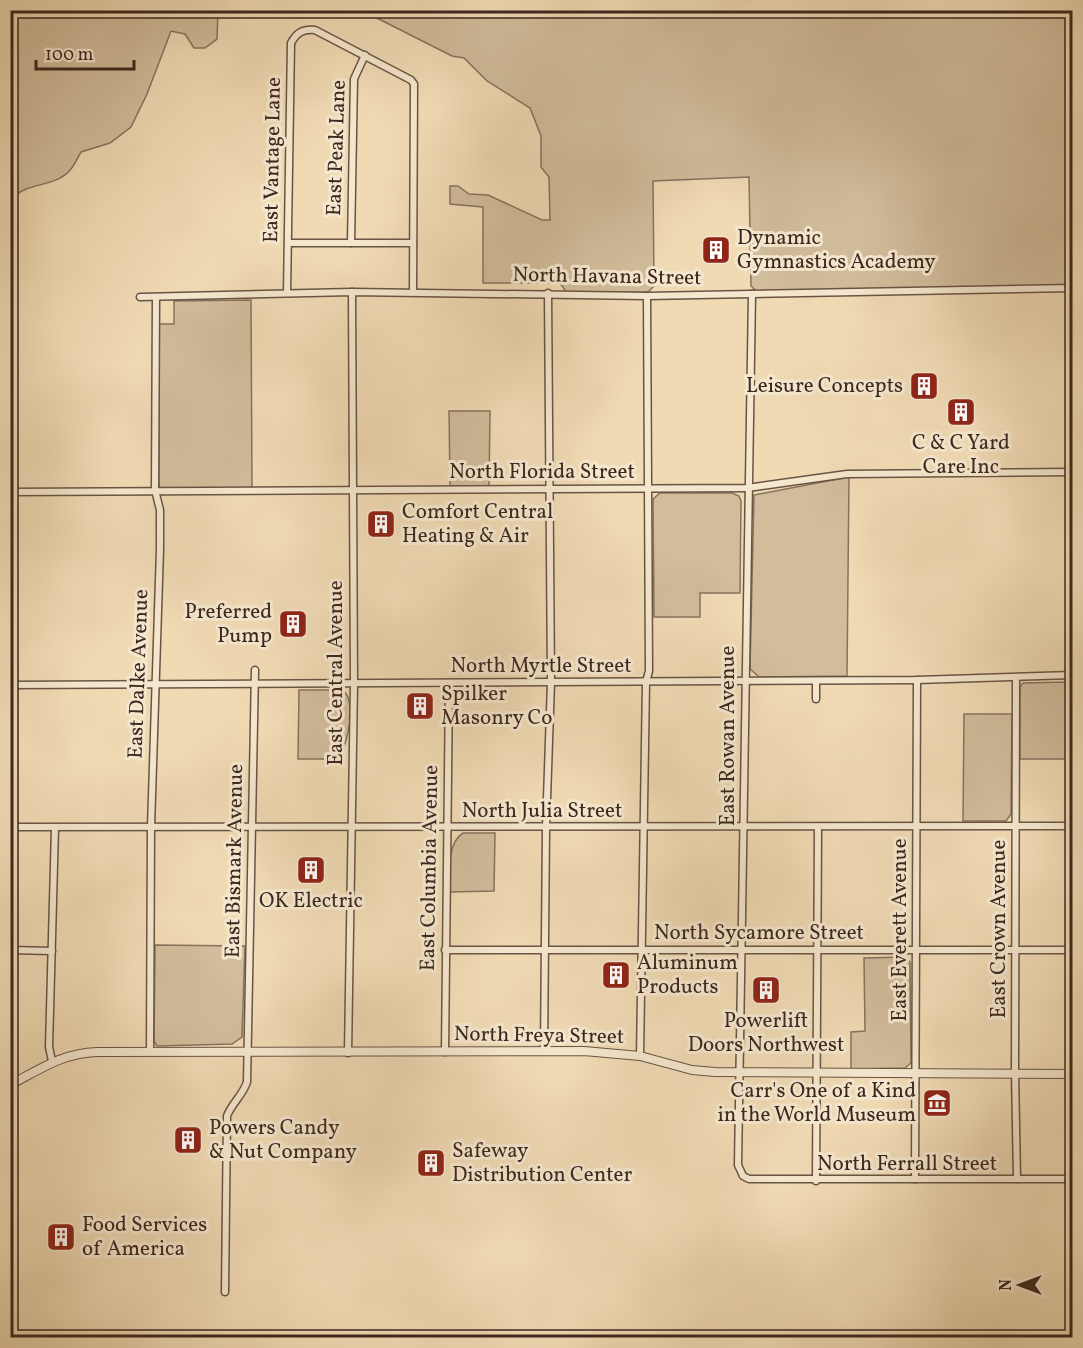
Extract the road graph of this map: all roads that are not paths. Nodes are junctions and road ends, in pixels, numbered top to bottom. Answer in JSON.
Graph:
{"nodes":[{"id":1,"x":365,"y":56,"type":"junction"},
{"id":2,"x":288,"y":243,"type":"junction"},
{"id":3,"x":351,"y":243,"type":"junction"},
{"id":4,"x":413,"y":243,"type":"junction"},
{"id":5,"x":1072,"y":288,"type":"edge"},
{"id":6,"x":352,"y":292,"type":"junction"},
{"id":7,"x":413,"y":292,"type":"junction"},
{"id":8,"x":287,"y":293,"type":"junction"},
{"id":9,"x":548,"y":293,"type":"junction"},
{"id":10,"x":752,"y":294,"type":"junction"},
{"id":11,"x":647,"y":296,"type":"junction"},
{"id":12,"x":140,"y":297,"type":"dead end"},
{"id":13,"x":156,"y":297,"type":"junction"},
{"id":14,"x":1072,"y":472,"type":"edge"},
{"id":15,"x":550,"y":488,"type":"junction"},
{"id":16,"x":649,"y":488,"type":"junction"},
{"id":17,"x":747,"y":488,"type":"junction"},
{"id":18,"x":155,"y":490,"type":"junction"},
{"id":19,"x":351,"y":491,"type":"junction"},
{"id":20,"x":10,"y":492,"type":"edge"},
{"id":21,"x":255,"y":670,"type":"dead end"},
{"id":22,"x":1072,"y":675,"type":"edge"},
{"id":23,"x":1016,"y":679,"type":"junction"},
{"id":24,"x":744,"y":681,"type":"junction"},
{"id":25,"x":816,"y":681,"type":"junction"},
{"id":26,"x":917,"y":681,"type":"junction"},
{"id":27,"x":551,"y":682,"type":"junction"},
{"id":28,"x":646,"y":682,"type":"junction"},
{"id":29,"x":449,"y":683,"type":"junction"},
{"id":30,"x":354,"y":684,"type":"junction"},
{"id":31,"x":10,"y":685,"type":"edge"},
{"id":32,"x":155,"y":685,"type":"junction"},
{"id":33,"x":254,"y":685,"type":"junction"},
{"id":34,"x":816,"y":699,"type":"dead end"},
{"id":35,"x":744,"y":825,"type":"junction"},
{"id":36,"x":1016,"y":825,"type":"junction"},
{"id":37,"x":917,"y":826,"type":"junction"},
{"id":38,"x":1072,"y":826,"type":"edge"},
{"id":39,"x":10,"y":827,"type":"edge"},
{"id":40,"x":151,"y":827,"type":"junction"},
{"id":41,"x":352,"y":827,"type":"junction"},
{"id":42,"x":447,"y":827,"type":"junction"},
{"id":43,"x":644,"y":827,"type":"junction"},
{"id":44,"x":818,"y":827,"type":"junction"},
{"id":45,"x":55,"y":828,"type":"junction"},
{"id":46,"x":253,"y":828,"type":"junction"},
{"id":47,"x":546,"y":828,"type":"junction"},
{"id":48,"x":917,"y":948,"type":"junction"},
{"id":49,"x":546,"y":949,"type":"junction"},
{"id":50,"x":740,"y":949,"type":"junction"},
{"id":51,"x":816,"y":949,"type":"junction"},
{"id":52,"x":10,"y":950,"type":"edge"},
{"id":53,"x":445,"y":950,"type":"junction"},
{"id":54,"x":642,"y":950,"type":"junction"},
{"id":55,"x":1015,"y":950,"type":"junction"},
{"id":56,"x":1072,"y":950,"type":"edge"},
{"id":57,"x":51,"y":951,"type":"junction"},
{"id":58,"x":544,"y":1051,"type":"junction"},
{"id":59,"x":150,"y":1052,"type":"junction"},
{"id":60,"x":248,"y":1053,"type":"junction"},
{"id":61,"x":348,"y":1053,"type":"junction"},
{"id":62,"x":445,"y":1053,"type":"junction"},
{"id":63,"x":640,"y":1056,"type":"junction"},
{"id":64,"x":52,"y":1061,"type":"junction"},
{"id":65,"x":916,"y":1071,"type":"junction"},
{"id":66,"x":739,"y":1072,"type":"junction"},
{"id":67,"x":816,"y":1072,"type":"junction"},
{"id":68,"x":1015,"y":1072,"type":"junction"},
{"id":69,"x":1072,"y":1074,"type":"edge"},
{"id":70,"x":10,"y":1085,"type":"edge"},
{"id":71,"x":743,"y":1176,"type":"joint"},
{"id":72,"x":915,"y":1179,"type":"junction"},
{"id":73,"x":1017,"y":1179,"type":"junction"},
{"id":74,"x":1072,"y":1179,"type":"edge"},
{"id":75,"x":816,"y":1181,"type":"junction"},
{"id":76,"x":225,"y":1292,"type":"dead end"}],
"edges":[{"from":1,"to":2,"type":"street","name":"East Vantage Lane"},
{"from":1,"to":3,"type":"street","name":"East Peak Lane"},
{"from":1,"to":4,"type":"street"},
{"from":2,"to":3,"type":"street"},
{"from":2,"to":8,"type":"street","name":"East Vantage Lane"},
{"from":3,"to":4,"type":"street"},
{"from":4,"to":7,"type":"street"},
{"from":5,"to":10,"type":"street","name":"North Havana Street"},
{"from":6,"to":7,"type":"street","name":"North Havana Street"},
{"from":6,"to":8,"type":"street","name":"North Havana Street"},
{"from":6,"to":19,"type":"street","name":"East Central Avenue"},
{"from":7,"to":9,"type":"street","name":"North Havana Street"},
{"from":8,"to":13,"type":"street","name":"North Havana Street"},
{"from":9,"to":11,"type":"street","name":"North Havana Street"},
{"from":9,"to":15,"type":"street"},
{"from":10,"to":11,"type":"street","name":"North Havana Street"},
{"from":10,"to":17,"type":"street","name":"East Rowan Avenue"},
{"from":11,"to":16,"type":"street"},
{"from":12,"to":13,"type":"street","name":"North Havana Street"},
{"from":13,"to":18,"type":"street","name":"East Dalke Avenue"},
{"from":14,"to":17,"type":"street","name":"North Florida Street"},
{"from":15,"to":16,"type":"street","name":"North Florida Street"},
{"from":15,"to":19,"type":"street","name":"North Florida Street"},
{"from":15,"to":27,"type":"street"},
{"from":16,"to":17,"type":"street","name":"North Florida Street"},
{"from":16,"to":28,"type":"street"},
{"from":17,"to":24,"type":"street","name":"East Rowan Avenue"},
{"from":18,"to":19,"type":"street","name":"North Florida Street"},
{"from":18,"to":20,"type":"street","name":"North Florida Street"},
{"from":18,"to":32,"type":"street","name":"East Dalke Avenue"},
{"from":19,"to":30,"type":"street","name":"East Central Avenue"},
{"from":21,"to":33,"type":"street","name":"East Bismark Avenue"},
{"from":22,"to":23,"type":"street","name":"North Myrtle Street"},
{"from":23,"to":26,"type":"street","name":"North Myrtle Street"},
{"from":23,"to":36,"type":"street","name":"East Crown Avenue"},
{"from":24,"to":25,"type":"street","name":"North Myrtle Street"},
{"from":24,"to":28,"type":"street","name":"North Myrtle Street"},
{"from":24,"to":35,"type":"street","name":"East Rowan Avenue"},
{"from":25,"to":26,"type":"street","name":"North Myrtle Street"},
{"from":25,"to":34,"type":"street"},
{"from":26,"to":37,"type":"street","name":"East Everett Avenue"},
{"from":27,"to":28,"type":"street","name":"North Myrtle Street"},
{"from":27,"to":29,"type":"street","name":"North Myrtle Street"},
{"from":27,"to":47,"type":"street"},
{"from":28,"to":43,"type":"street"},
{"from":29,"to":30,"type":"street","name":"North Myrtle Street"},
{"from":29,"to":42,"type":"street","name":"East Columbia Avenue"},
{"from":30,"to":33,"type":"street","name":"North Myrtle Street"},
{"from":30,"to":41,"type":"street","name":"East Central Avenue"},
{"from":31,"to":32,"type":"street","name":"North Myrtle Street"},
{"from":32,"to":33,"type":"street","name":"North Myrtle Street"},
{"from":32,"to":40,"type":"street","name":"East Dalke Avenue"},
{"from":33,"to":46,"type":"street","name":"East Bismark Avenue"},
{"from":35,"to":43,"type":"street","name":"North Julia Street"},
{"from":35,"to":44,"type":"street","name":"North Julia Street"},
{"from":35,"to":50,"type":"street","name":"East Rowan Avenue"},
{"from":36,"to":37,"type":"street","name":"North Julia Street"},
{"from":36,"to":38,"type":"street","name":"North Julia Street"},
{"from":36,"to":55,"type":"street","name":"East Crown Avenue"},
{"from":37,"to":44,"type":"street","name":"North Julia Street"},
{"from":37,"to":48,"type":"street","name":"East Everett Avenue"},
{"from":39,"to":45,"type":"street","name":"North Julia Street"},
{"from":40,"to":45,"type":"street","name":"North Julia Street"},
{"from":40,"to":46,"type":"street","name":"North Julia Street"},
{"from":40,"to":59,"type":"street","name":"East Dalke Avenue"},
{"from":41,"to":42,"type":"street","name":"North Julia Street"},
{"from":41,"to":46,"type":"street","name":"North Julia Street"},
{"from":41,"to":61,"type":"street","name":"East Central Avenue"},
{"from":42,"to":47,"type":"street","name":"North Julia Street"},
{"from":42,"to":53,"type":"street","name":"East Columbia Avenue"},
{"from":43,"to":47,"type":"street","name":"North Julia Street"},
{"from":43,"to":54,"type":"street"},
{"from":44,"to":51,"type":"street"},
{"from":45,"to":57,"type":"street"},
{"from":46,"to":60,"type":"street","name":"East Bismark Avenue"},
{"from":47,"to":49,"type":"street"},
{"from":48,"to":51,"type":"street","name":"North Sycamore Street"},
{"from":48,"to":55,"type":"street","name":"North Sycamore Street"},
{"from":48,"to":65,"type":"street","name":"East Everett Avenue"},
{"from":49,"to":53,"type":"street","name":"North Sycamore Street"},
{"from":49,"to":54,"type":"street","name":"North Sycamore Street"},
{"from":49,"to":58,"type":"street"},
{"from":50,"to":51,"type":"street","name":"North Sycamore Street"},
{"from":50,"to":54,"type":"street","name":"North Sycamore Street"},
{"from":50,"to":66,"type":"street","name":"East Rowan Avenue"},
{"from":51,"to":67,"type":"street"},
{"from":52,"to":57,"type":"street"},
{"from":53,"to":62,"type":"street","name":"East Columbia Avenue"},
{"from":54,"to":63,"type":"street"},
{"from":55,"to":56,"type":"street","name":"North Sycamore Street"},
{"from":55,"to":68,"type":"street","name":"East Crown Avenue"},
{"from":57,"to":64,"type":"street"},
{"from":58,"to":62,"type":"street","name":"North Freya Street"},
{"from":58,"to":63,"type":"street","name":"North Freya Street"},
{"from":59,"to":60,"type":"street","name":"North Freya Street"},
{"from":59,"to":64,"type":"street","name":"North Freya Street"},
{"from":60,"to":61,"type":"street","name":"North Freya Street"},
{"from":60,"to":76,"type":"street","name":"East Bismark Avenue"},
{"from":61,"to":62,"type":"street","name":"North Freya Street"},
{"from":63,"to":66,"type":"street","name":"North Freya Street"},
{"from":64,"to":70,"type":"street","name":"North Freya Street"},
{"from":65,"to":67,"type":"street","name":"North Freya Street"},
{"from":65,"to":68,"type":"street","name":"North Freya Street"},
{"from":65,"to":72,"type":"street","name":"East Everett Avenue"},
{"from":66,"to":67,"type":"street","name":"North Freya Street"},
{"from":66,"to":71,"type":"street","name":"East Rowan Avenue"},
{"from":67,"to":75,"type":"street"},
{"from":68,"to":69,"type":"street","name":"North Freya Street"},
{"from":68,"to":73,"type":"street","name":"East Crown Avenue"},
{"from":71,"to":75,"type":"street","name":"North Ferrall Street"},
{"from":72,"to":73,"type":"street","name":"North Ferrall Street"},
{"from":72,"to":75,"type":"street","name":"North Ferrall Street"},
{"from":73,"to":74,"type":"street","name":"North Ferrall Street"}]}
